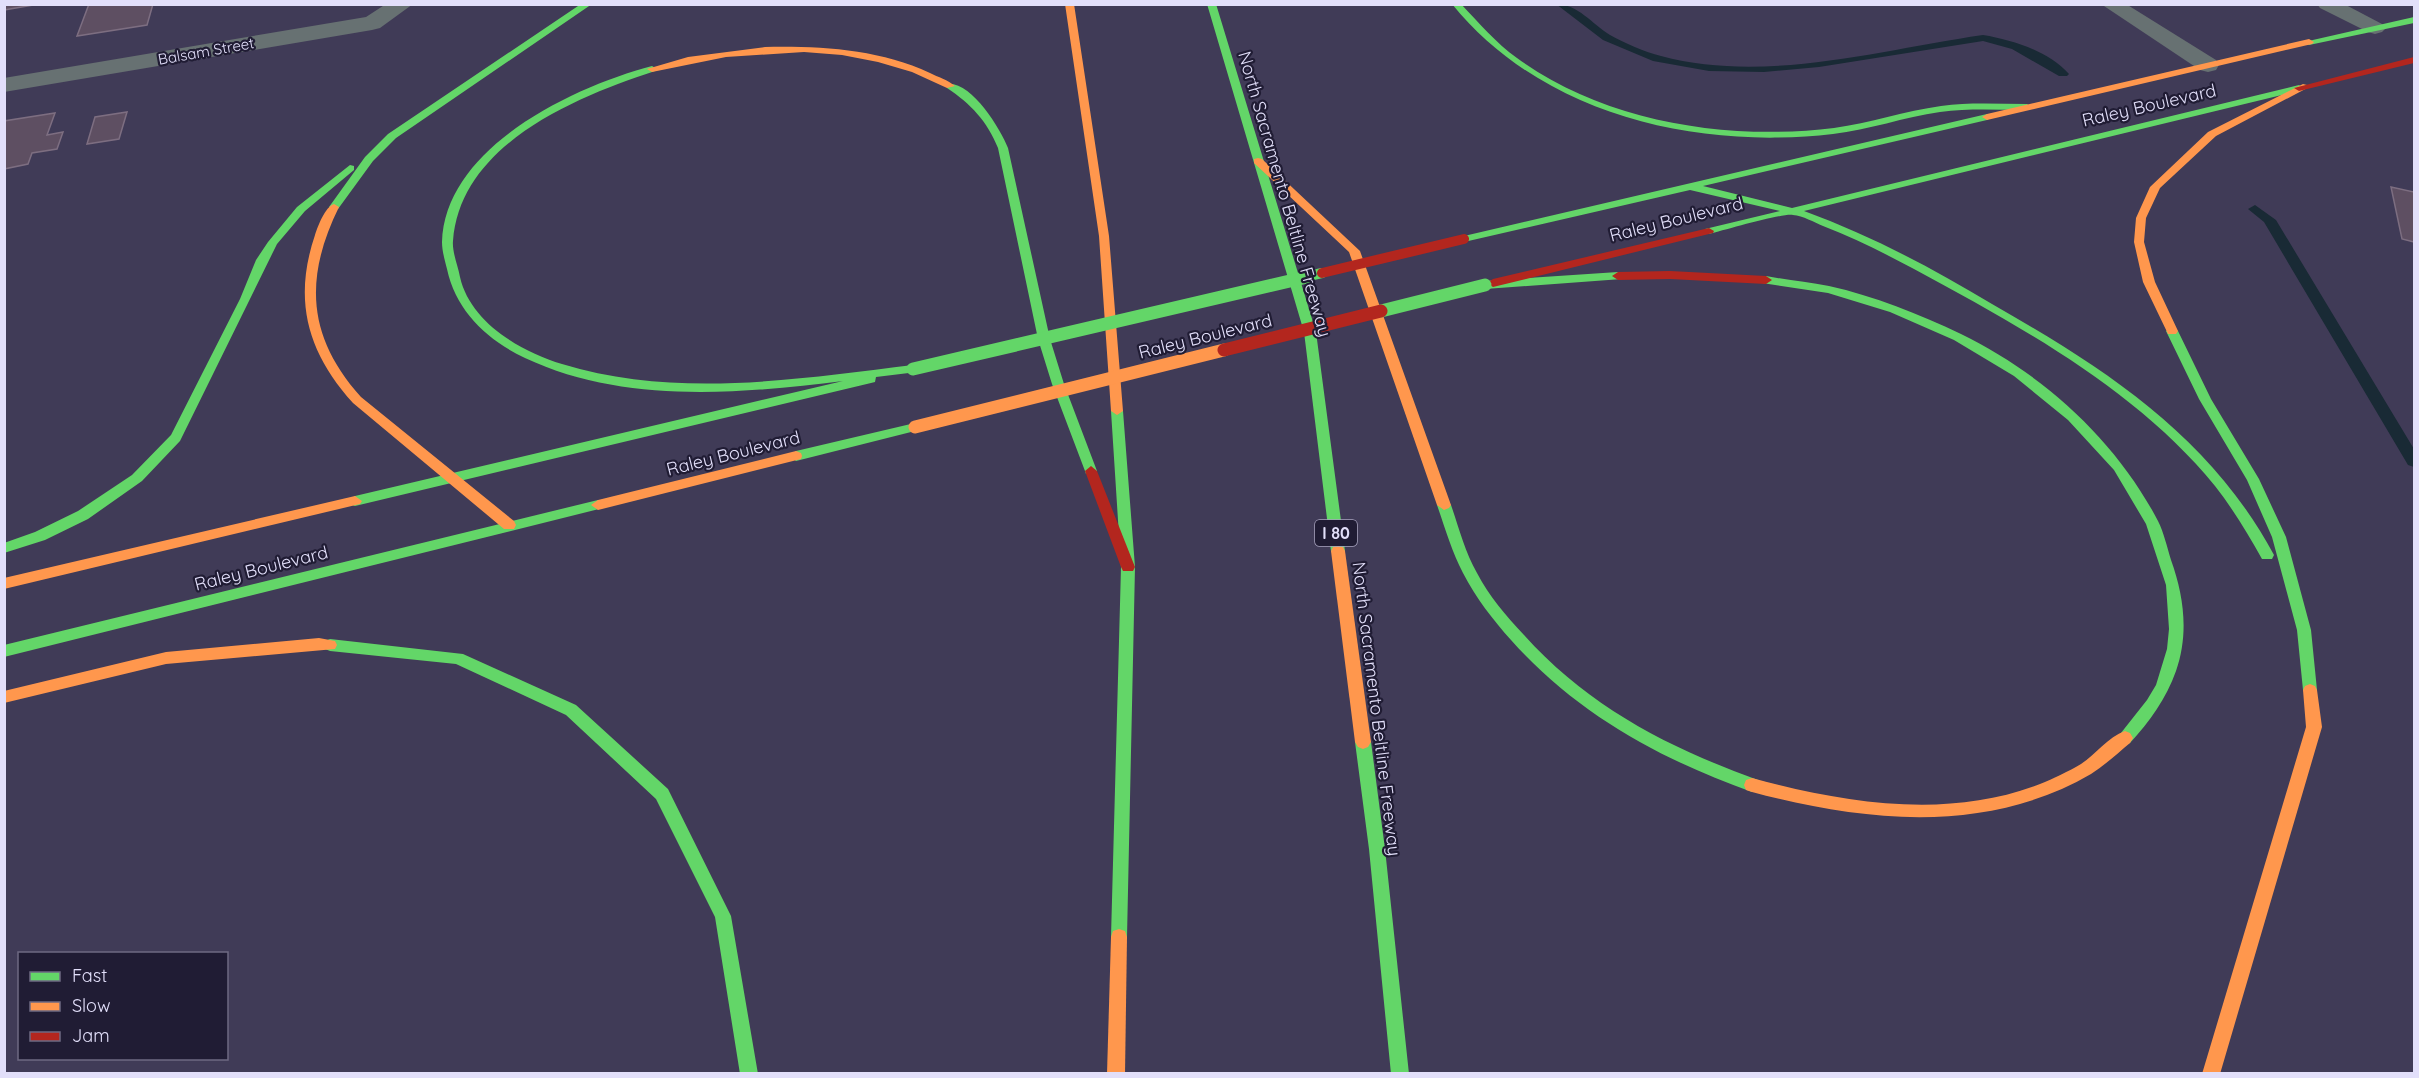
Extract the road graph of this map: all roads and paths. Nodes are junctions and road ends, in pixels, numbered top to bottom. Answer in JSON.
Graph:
{"nodes":[{"id":1,"x":402,"y":4,"type":"edge"},
{"id":2,"x":588,"y":4,"type":"edge"},
{"id":3,"x":1069,"y":4,"type":"edge"},
{"id":4,"x":1211,"y":4,"type":"edge"},
{"id":5,"x":1456,"y":4,"type":"edge"},
{"id":6,"x":2111,"y":4,"type":"edge"},
{"id":7,"x":2327,"y":4,"type":"edge"},
{"id":8,"x":2415,"y":20,"type":"edge"},
{"id":9,"x":2375,"y":28,"type":"junction"},
{"id":10,"x":2415,"y":60,"type":"edge"},
{"id":11,"x":2208,"y":65,"type":"junction"},
{"id":12,"x":4,"y":86,"type":"edge"},
{"id":13,"x":2306,"y":86,"type":"junction"},
{"id":14,"x":2027,"y":107,"type":"junction"},
{"id":15,"x":379,"y":148,"type":"junction"},
{"id":16,"x":1258,"y":161,"type":"junction"},
{"id":17,"x":1688,"y":186,"type":"junction"},
{"id":18,"x":1789,"y":210,"type":"junction"},
{"id":19,"x":1485,"y":285,"type":"junction"},
{"id":20,"x":913,"y":369,"type":"junction"},
{"id":21,"x":454,"y":479,"type":"junction"},
{"id":22,"x":509,"y":525,"type":"junction"},
{"id":23,"x":4,"y":548,"type":"edge"},
{"id":24,"x":1128,"y":567,"type":"junction"},
{"id":25,"x":4,"y":584,"type":"edge"},
{"id":26,"x":2304,"y":630,"type":"junction"},
{"id":27,"x":4,"y":651,"type":"edge"},
{"id":28,"x":4,"y":697,"type":"edge"},
{"id":29,"x":749,"y":1074,"type":"edge"},
{"id":30,"x":1116,"y":1074,"type":"edge"},
{"id":31,"x":1400,"y":1074,"type":"edge"},
{"id":32,"x":2211,"y":1074,"type":"edge"}],
"edges":[{"from":1,"to":12,"type":"street","name":"Balsam Street"},
{"from":2,"to":15,"type":"main road"},
{"from":3,"to":24,"type":"main road"},
{"from":4,"to":16,"type":"main road","name":"North Sacramento Beltline Freeway","number":"I 80"},
{"from":5,"to":14,"type":"main road"},
{"from":6,"to":11,"type":"lane"},
{"from":7,"to":9,"type":"lane"},
{"from":8,"to":9,"type":"main road","name":"Raley Boulevard"},
{"from":9,"to":11,"type":"main road","name":"Raley Boulevard"},
{"from":10,"to":13,"type":"main road","name":"Raley Boulevard"},
{"from":11,"to":14,"type":"main road","name":"Raley Boulevard"},
{"from":13,"to":18,"type":"main road","name":"Raley Boulevard"},
{"from":13,"to":26,"type":"main road"},
{"from":14,"to":17,"type":"main road","name":"Raley Boulevard"},
{"from":15,"to":21,"type":"main road"},
{"from":15,"to":23,"type":"main road"},
{"from":16,"to":19,"type":"main road"},
{"from":16,"to":31,"type":"main road","name":"North Sacramento Beltline Freeway","number":"I 80"},
{"from":17,"to":18,"type":"main road"},
{"from":17,"to":20,"type":"main road","name":"Raley Boulevard","bridge":true},
{"from":18,"to":19,"type":"main road","name":"Raley Boulevard"},
{"from":18,"to":26,"type":"main road"},
{"from":19,"to":22,"type":"main road","name":"Raley Boulevard","bridge":true},
{"from":20,"to":21,"type":"main road","name":"Raley Boulevard"},
{"from":20,"to":24,"type":"main road"},
{"from":21,"to":22,"type":"main road"},
{"from":21,"to":25,"type":"main road","name":"Raley Boulevard"},
{"from":22,"to":27,"type":"main road","name":"Raley Boulevard"},
{"from":24,"to":30,"type":"main road"},
{"from":26,"to":32,"type":"main road"},
{"from":28,"to":29,"type":"main road"}]}
